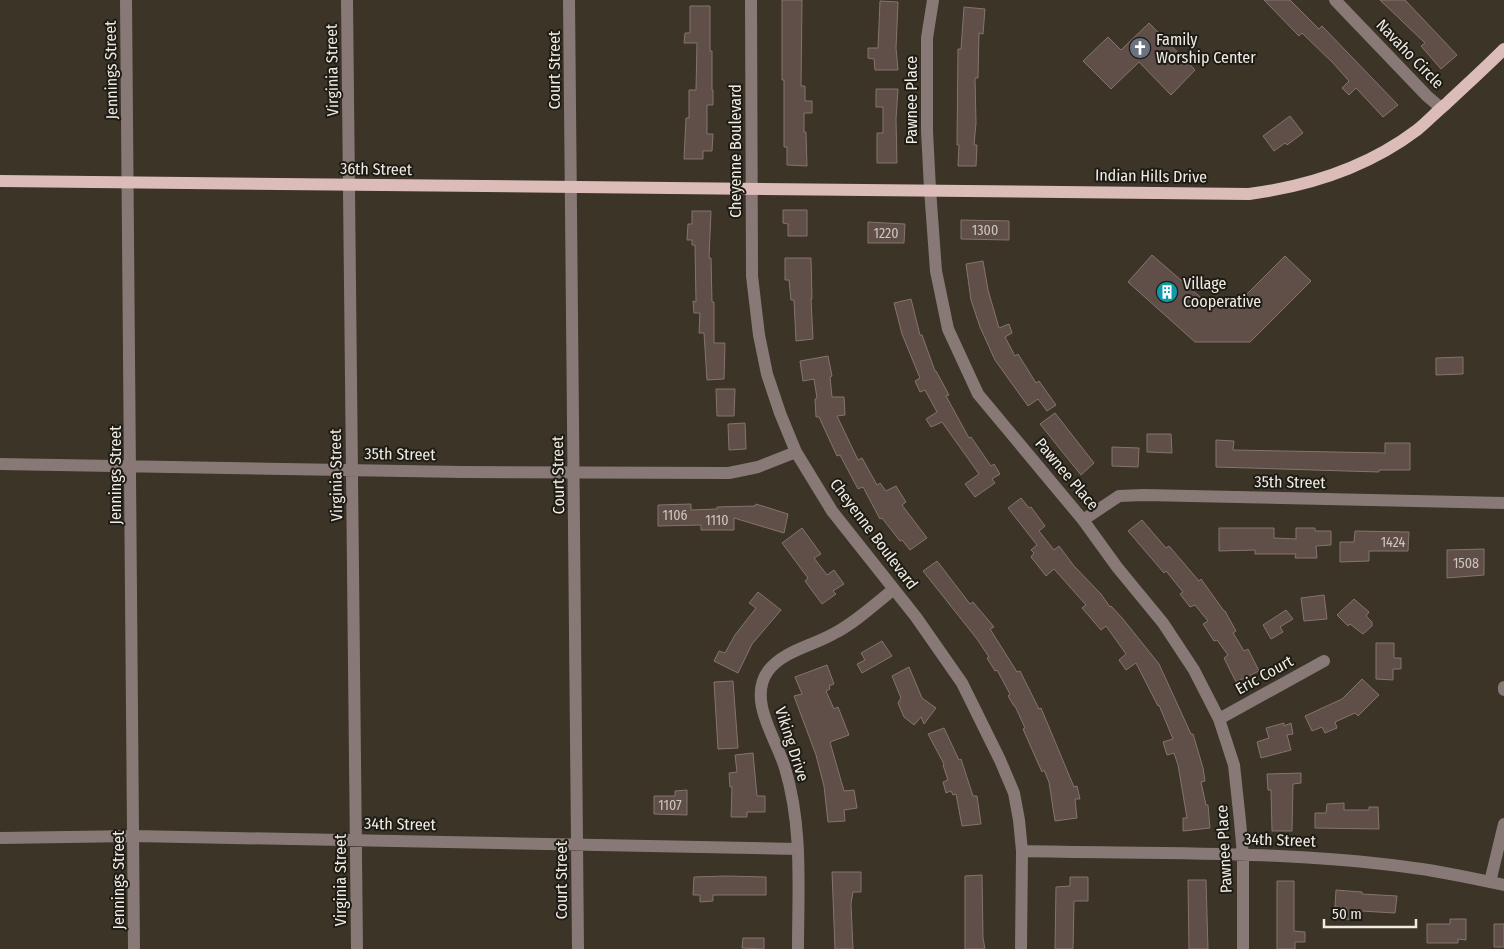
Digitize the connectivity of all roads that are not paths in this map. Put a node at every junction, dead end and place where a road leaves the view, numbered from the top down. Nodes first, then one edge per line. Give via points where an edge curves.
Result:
1 (126, 0) edge
2 (347, 0) edge
3 (569, 0) edge
4 (751, 0) edge
5 (933, 0) edge
6 (1335, 0) edge
7 (1504, 49) edge
8 (1441, 108) junction
9 (0, 181) edge
10 (128, 182) junction
11 (350, 185) junction
12 (571, 188) junction
13 (751, 189) junction
14 (930, 189) junction
15 (796, 452) junction
16 (0, 464) edge
17 (131, 466) junction
18 (352, 470) junction
19 (574, 473) junction
20 (1504, 503) edge
21 (1084, 520) junction
22 (894, 589) junction
23 (1324, 661) dead end
24 (1220, 719) junction
25 (1504, 824) edge
26 (134, 836) junction
27 (0, 838) edge
28 (356, 839) junction
29 (577, 844) junction
30 (798, 849) junction
31 (1022, 851) junction
32 (1243, 855) junction
33 (1490, 882) junction
34 (1504, 885) edge
35 (134, 949) edge
36 (357, 949) edge
37 (578, 949) edge
38 (798, 949) edge
39 (1021, 949) edge
40 (1243, 949) edge

1 - 10 street, Jennings Street
2 - 11 street, Virginia Street
3 - 12 street, Court Street
4 - 13 street, Cheyenne Boulevard
5 - 14 street, Pawnee Place via 927,38
6 - 8 street, Navaho Circle
7 - 8 main road, Indian Hills Drive
8 - 14 main road, Indian Hills Drive via 1418,129 1360,164 1331,176 1275,191 1249,194
9 - 10 main road, 36th Street
10 - 11 main road, 36th Street
10 - 17 street, Jennings Street
11 - 12 main road, 36th Street
11 - 18 street, Virginia Street
12 - 13 main road, 36th Street
12 - 19 street, Court Street
13 - 14 main road, Indian Hills Drive
13 - 15 street, Cheyenne Boulevard via 752,276 759,335 767,374
14 - 21 street, Pawnee Place via 936,271 948,330 978,394
15 - 19 street, 35th Street via 758,467 730,473
15 - 22 street, Cheyenne Boulevard via 832,511
16 - 17 street, 35th Street
17 - 18 street, 35th Street
17 - 26 street, Jennings Street
18 - 19 street, 35th Street
18 - 28 street, Virginia Street
19 - 29 street, Court Street
20 - 21 street, 35th Street via 1119,496
21 - 24 street, Pawnee Place via 1163,623 1194,670
22 - 30 street, Viking Drive via 834,634 782,658 767,672 761,688 762,708 791,792
22 - 31 street, Cheyenne Boulevard via 962,683 1000,760 1014,793
23 - 24 street, Eric Court
24 - 32 street, Pawnee Place via 1234,765
25 - 33 street
26 - 27 street, 34th Street
26 - 28 street, 34th Street
26 - 35 street, Jennings Street
28 - 29 street, 34th Street
28 - 36 street, Virginia Street
29 - 30 street, 34th Street
29 - 37 street, Court Street
30 - 38 street, Viking Drive
31 - 32 street, 34th Street
31 - 39 street, Cheyenne Boulevard
32 - 33 street, 34th Street via 1398,866
32 - 40 street, Pawnee Place
33 - 34 street, 34th Street

